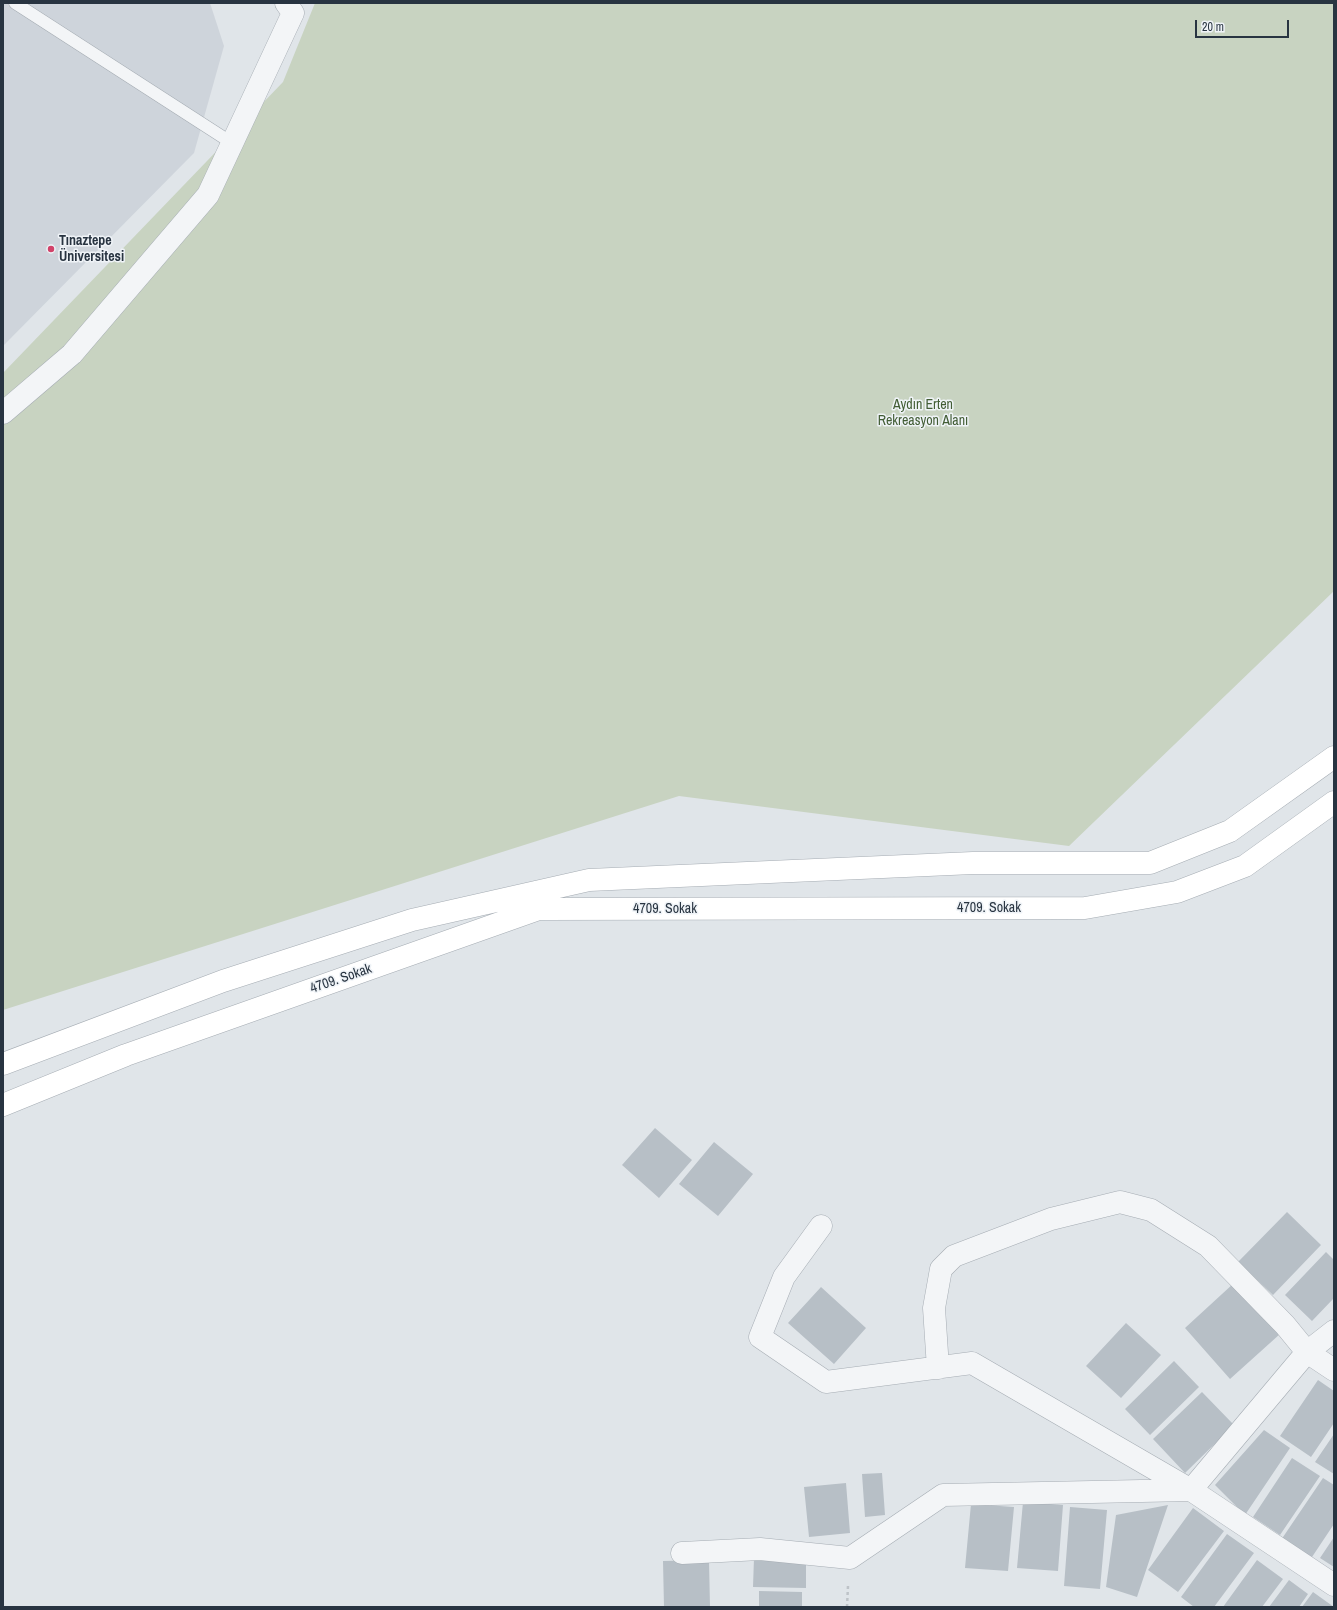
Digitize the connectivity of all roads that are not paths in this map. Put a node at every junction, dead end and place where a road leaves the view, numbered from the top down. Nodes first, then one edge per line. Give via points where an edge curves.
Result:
1 (15, 3) edge
2 (292, 6) edge
3 (232, 143) junction
4 (3, 413) edge
5 (1334, 757) edge
6 (1334, 802) edge
7 (3, 1064) edge
8 (3, 1105) edge
9 (821, 1226) dead end
10 (1334, 1331) edge
11 (1307, 1352) junction
12 (938, 1368) junction
13 (1334, 1370) edge
14 (1191, 1490) junction
15 (682, 1553) dead end
16 (1334, 1585) edge

1 - 3 lane
2 - 3 street
3 - 4 street via 208,195 72,354
5 - 7 street via 1230,831 1150,863 973,863 589,880 412,920 223,981
6 - 8 street, 4709. Sokak via 1245,866 1178,892 1085,908 538,909 126,1055
9 - 12 street via 784,1277 760,1337 826,1382
10 - 11 street
11 - 12 street via 1285,1325 1208,1246 1151,1210 1120,1202 1051,1219 954,1256 941,1269 934,1308
11 - 13 street
11 - 14 street
12 - 14 street via 972,1363
14 - 15 street via 943,1495 850,1558 760,1549
14 - 16 street

